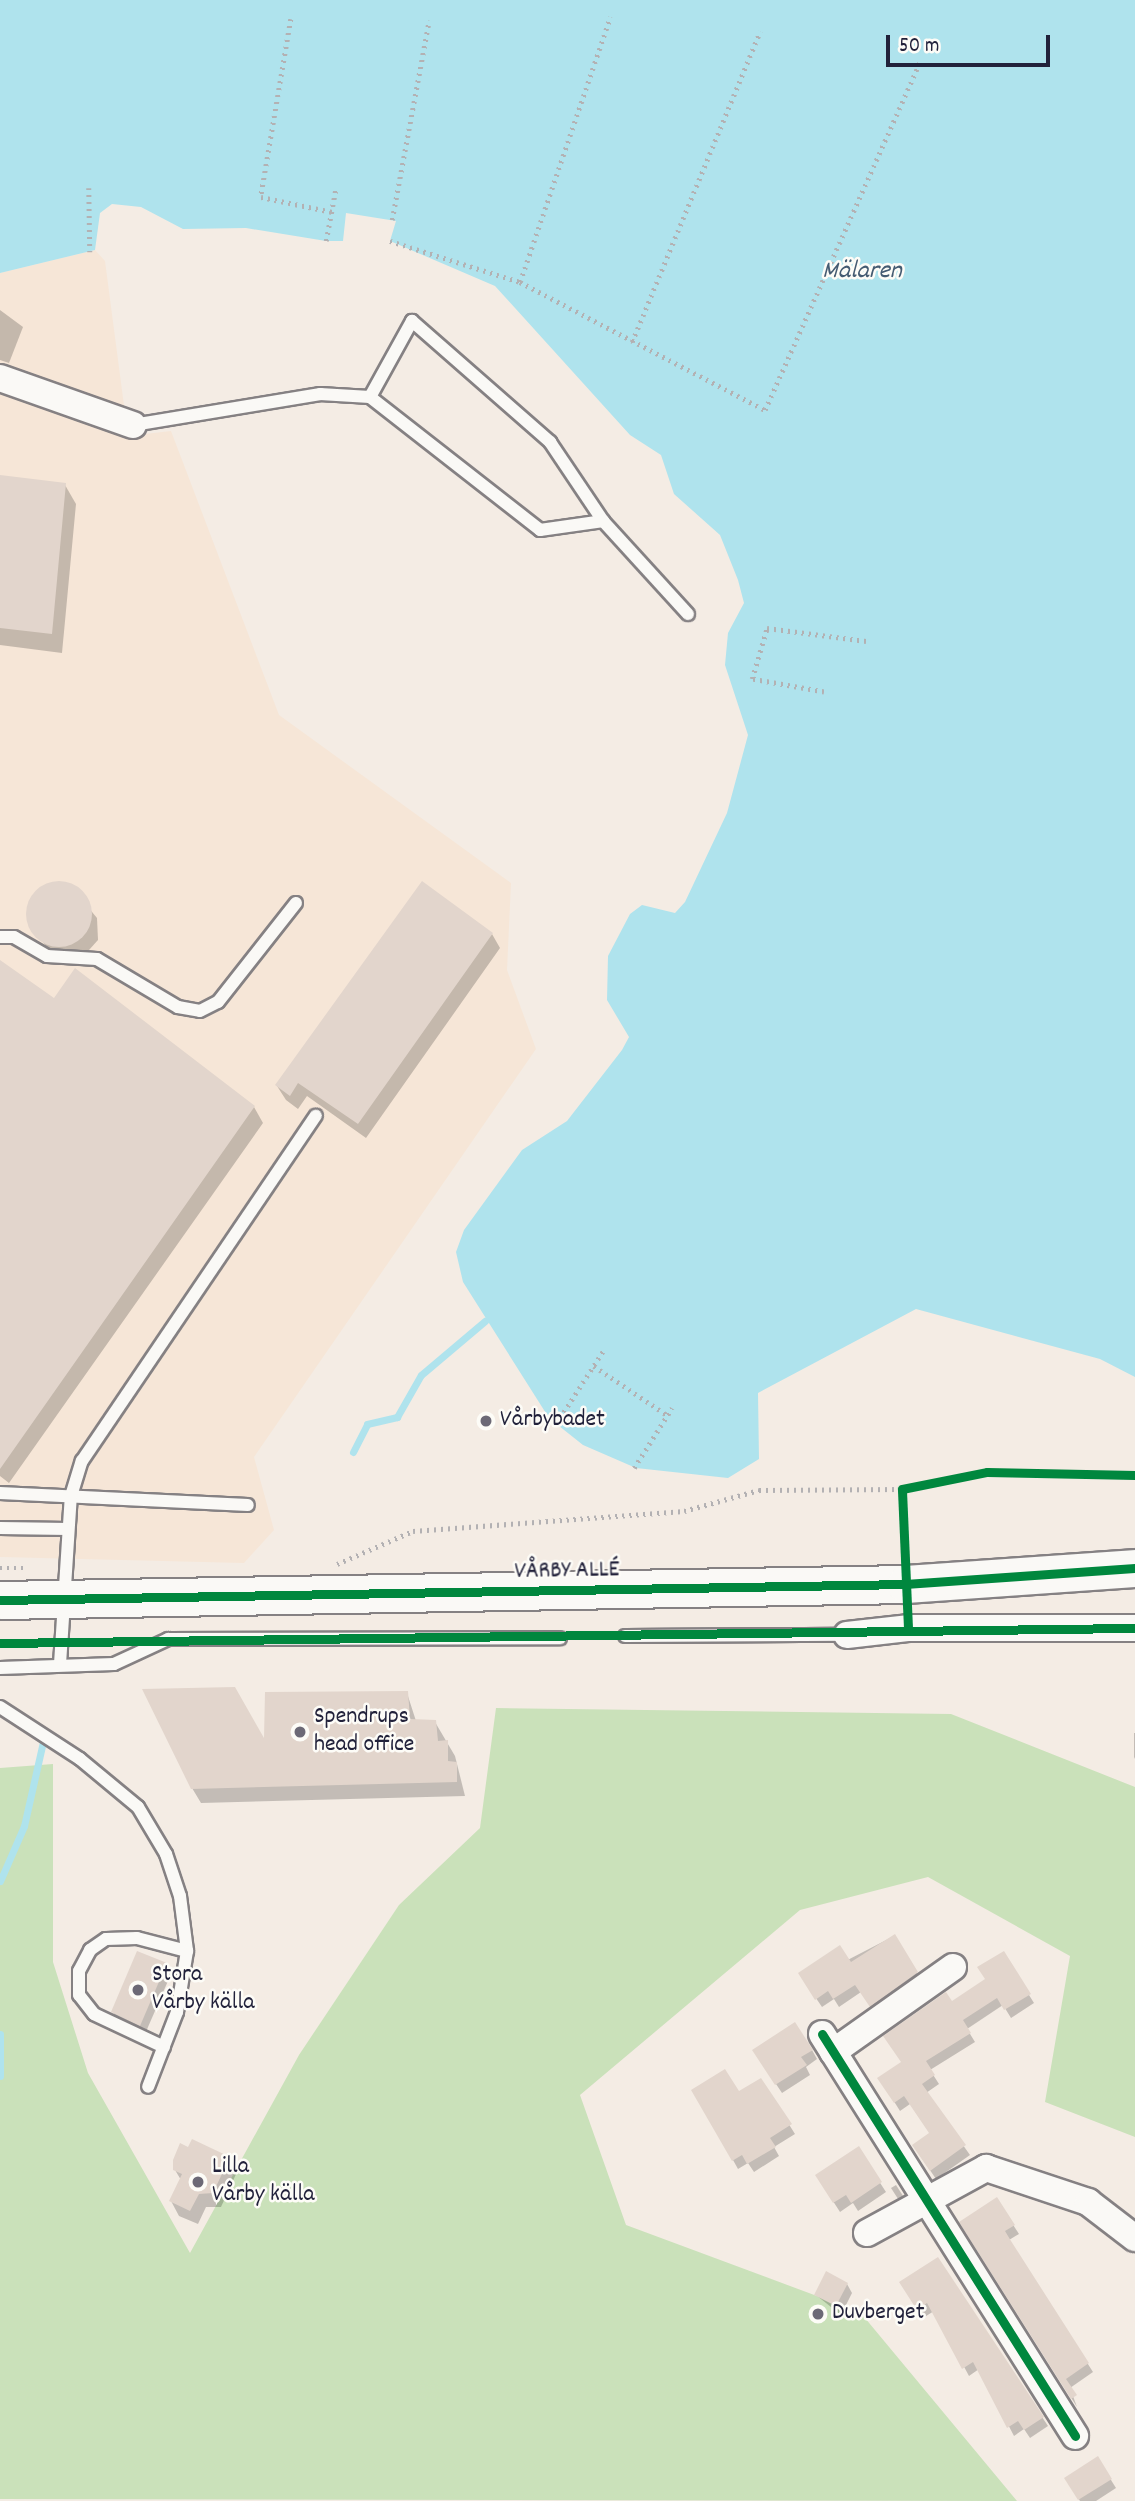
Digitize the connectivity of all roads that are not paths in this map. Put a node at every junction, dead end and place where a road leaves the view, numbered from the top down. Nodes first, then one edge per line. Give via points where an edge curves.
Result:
1 (0, 378) edge
2 (370, 397) junction
3 (133, 425) joint
4 (603, 522) junction
5 (688, 614) dead end
6 (296, 902) dead end
7 (0, 937) edge
8 (316, 1116) dead end
9 (0, 1493) edge
10 (71, 1496) junction
11 (248, 1505) dead end
12 (0, 1528) edge
13 (68, 1529) junction
14 (1135, 1567) edge
15 (64, 1585) junction
16 (0, 1600) edge
17 (1135, 1628) edge
18 (847, 1635) joint
19 (625, 1636) dead end
20 (560, 1638) dead end
21 (60, 1664) junction
22 (0, 1668) edge
23 (0, 1707) edge
24 (187, 1951) junction
25 (953, 1967) dead end
26 (164, 2047) junction
27 (148, 2087) dead end
28 (929, 2197) junction
29 (867, 2233) dead end
30 (1135, 2238) edge
31 (1075, 2436) dead end

1 - 3 street
2 - 3 lane via 320,394
2 - 4 lane via 540,530
2 - 4 lane via 412,321 550,442
4 - 5 lane
6 - 7 lane via 218,1002 200,1011 178,1007 97,959 47,956 14,937
8 - 10 lane via 82,1461
9 - 10 lane
10 - 11 lane
10 - 13 lane
12 - 13 lane
13 - 15 lane
14 - 15 street, VÅRBY ALLÉ via 906,1584
15 - 16 street, VÅRBY ALLÉ
15 - 21 lane
17 - 18 street via 908,1628
18 - 19 lane
20 - 21 lane via 168,1640 114,1664
21 - 22 lane
23 - 24 lane via 80,1759 138,1807 166,1854 180,1896
24 - 26 lane
24 - 26 lane via 137,1938 106,1939 90,1950 79,1971 79,1994 94,2014
25 - 28 street via 827,2043
26 - 27 lane
28 - 29 street
28 - 30 street via 986,2168 1088,2202
28 - 31 street

